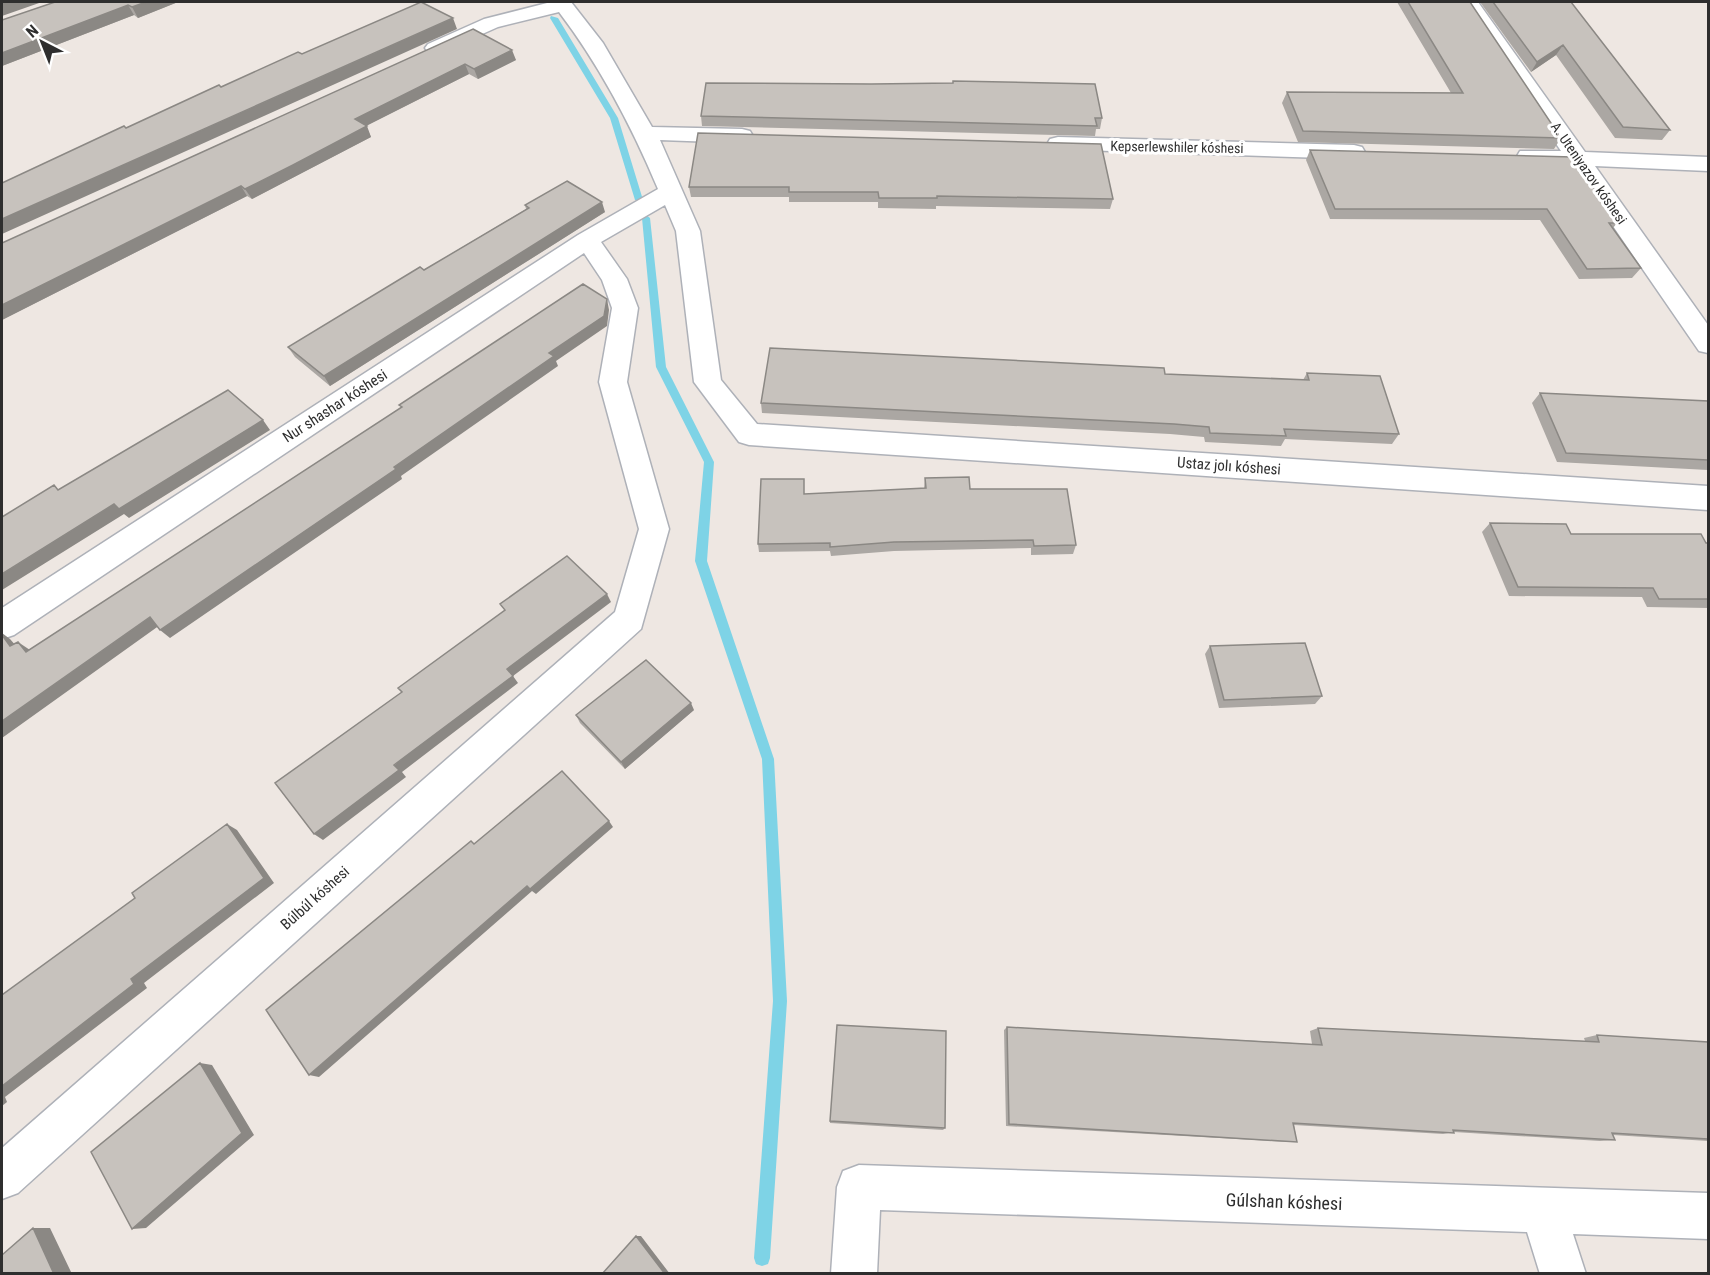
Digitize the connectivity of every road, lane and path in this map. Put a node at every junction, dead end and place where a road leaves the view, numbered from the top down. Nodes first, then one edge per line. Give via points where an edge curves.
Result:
1 (1469, 2) edge
2 (562, 3) edge
3 (416, 57) edge
4 (645, 134) junction
5 (765, 137) edge
6 (1040, 144) edge
7 (1375, 152) edge
8 (1506, 156) edge
9 (1578, 158) junction
10 (1708, 164) edge
11 (671, 192) junction
12 (587, 240) junction
13 (1708, 344) edge
14 (1708, 498) edge
15 (2, 626) edge
16 (2, 1177) edge
17 (1543, 1210) junction
18 (1708, 1216) edge
19 (853, 1272) edge
20 (1563, 1274) edge

1 - 9 street, A. Uteniyazov kóshesi
2 - 3 street via 491,23
2 - 4 street via 593,43
4 - 5 street
4 - 11 street
6 - 7 street, Kepserlewshiler kóshesi
8 - 9 street
9 - 10 street
9 - 13 street, A. Uteniyazov kóshesi
11 - 12 street, Nur shashar kóshesi
11 - 14 street, Ustaz jolı kóshesi via 688,231 708,382 749,434
12 - 15 street, Nur shashar kóshesi
12 - 16 street, Búlbúl kóshesi via 614,279 626,308 613,382 654,529 629,619
17 - 18 street, Gúlshan kóshesi
17 - 19 street, Gúlshan kóshesi via 859,1187
17 - 20 street

